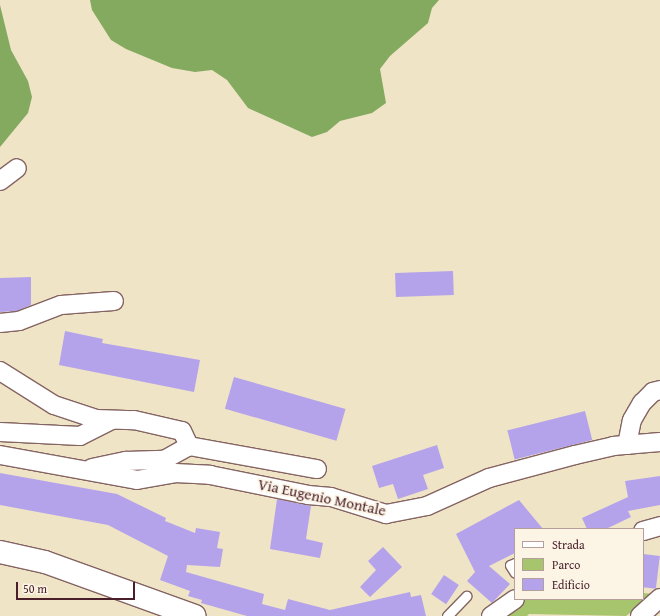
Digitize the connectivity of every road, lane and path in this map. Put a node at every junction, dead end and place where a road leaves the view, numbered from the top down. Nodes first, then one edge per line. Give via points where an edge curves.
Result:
1 (17, 168) dead end
2 (0, 181) edge
3 (114, 301) dead end
4 (0, 323) edge
5 (0, 371) edge
6 (660, 390) edge
7 (111, 420) junction
8 (0, 432) edge
9 (660, 442) edge
10 (627, 445) junction
11 (189, 446) junction
12 (0, 455) edge
13 (317, 469) dead end
14 (80, 470) junction
15 (660, 526) edge
16 (644, 531) edge
17 (0, 552) edge
18 (514, 563) edge
19 (514, 571) edge
20 (466, 596) dead end
21 (660, 598) edge
22 (514, 599) edge
23 (195, 616) edge
24 (447, 616) edge
25 (491, 616) edge
26 (640, 616) edge

1 - 2 street
3 - 4 street via 61,305 18,321
5 - 7 street via 54,405 96,419
6 - 10 street via 653,392 642,403 632,420
7 - 8 street via 80,436
7 - 11 street via 140,421 182,431
9 - 10 street, Via Eugenio Montale
10 - 14 street, Via Eugenio Montale via 613,446 489,478 427,506 386,514 331,497 308,495 210,475 175,473 138,480
11 - 13 street
11 - 14 street via 164,460 126,461
12 - 14 street, Via Eugenio Montale
15 - 16 street
17 - 23 main road via 45,562
18 - 19 lane via 510,565
20 - 24 lane
21 - 26 street
22 - 25 street

